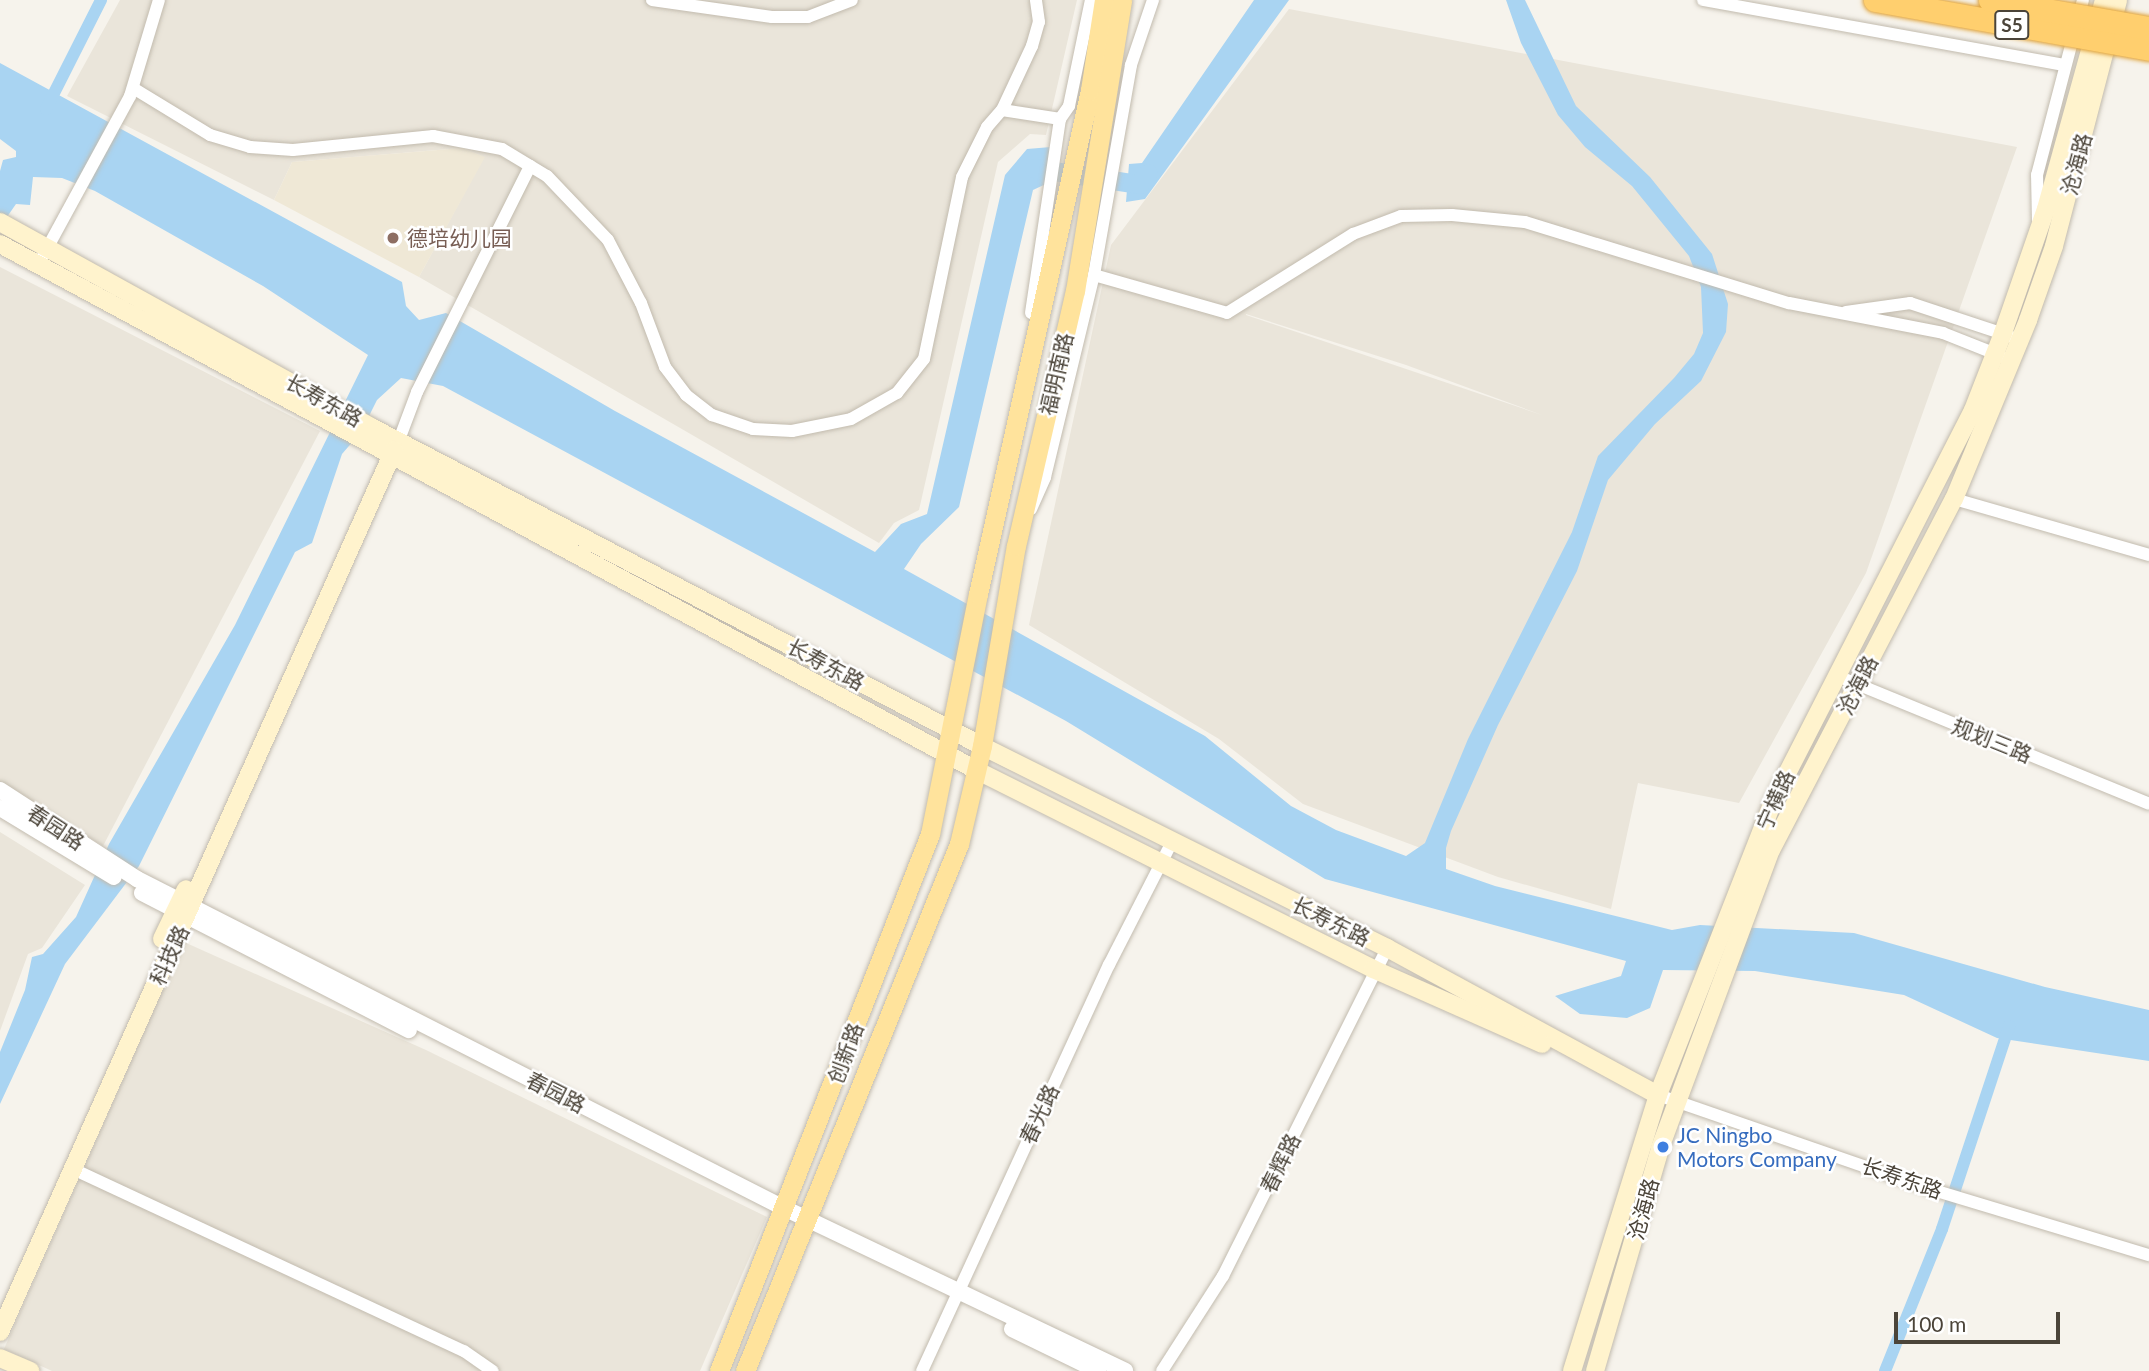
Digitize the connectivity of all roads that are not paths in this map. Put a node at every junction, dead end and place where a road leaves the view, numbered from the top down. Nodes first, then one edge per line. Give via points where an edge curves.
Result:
1 (159, 0) edge
2 (652, 0) edge
3 (852, 0) edge
4 (1036, 0) edge
5 (1091, 0) edge
6 (1104, 0) edge
7 (1122, 0) edge
8 (1153, 0) edge
9 (1703, 0) edge
10 (1875, 0) edge
11 (1990, 0) edge
12 (2083, 0) edge
13 (2104, 0) edge
14 (2118, 0) edge
15 (2149, 28) edge
16 (2149, 49) edge
17 (2065, 65) junction
18 (132, 88) junction
19 (1002, 110) junction
20 (1060, 120) junction
21 (530, 166) junction
22 (1059, 196) junction
23 (1101, 200) junction
24 (0, 222) edge
25 (2039, 232) junction
26 (0, 244) edge
27 (48, 248) junction
28 (38, 265) junction
29 (1094, 275) junction
30 (1830, 314) junction
31 (2003, 333) junction
32 (2020, 340) junction
33 (1995, 353) junction
34 (2012, 360) junction
35 (399, 440) junction
36 (390, 458) junction
37 (1954, 499) junction
38 (1016, 545) junction
39 (2149, 555) edge
40 (1830, 683) junction
41 (1857, 685) junction
42 (954, 730) junction
43 (982, 746) junction
44 (948, 756) junction
45 (976, 770) junction
46 (0, 790) edge
47 (2149, 804) edge
48 (0, 808) edge
49 (1172, 842) junction
50 (94, 859) junction
51 (1162, 860) junction
52 (183, 910) junction
53 (1736, 915) junction
54 (1387, 948) junction
55 (1373, 969) junction
56 (1713, 979) junction
57 (1658, 1095) junction
58 (1676, 1101) junction
59 (73, 1169) junction
60 (783, 1212) junction
61 (802, 1221) junction
62 (2149, 1255) edge
63 (956, 1296) junction
64 (0, 1307) edge
65 (0, 1332) edge
66 (0, 1358) edge
67 (30, 1371) edge
68 (493, 1371) edge
69 (719, 1371) edge
70 (745, 1371) edge
71 (922, 1371) edge
72 (1098, 1371) edge
73 (1125, 1371) edge
74 (1161, 1371) edge
75 (1572, 1371) edge
76 (1595, 1371) edge

1 - 18 street
2 - 3 street via 772,17 808,17
4 - 19 street via 1039,22 1032,46
5 - 20 street via 1069,106
6 - 22 main road, 福明南路
7 - 23 main road, 福明南路
8 - 23 street via 1131,65 1118,146
9 - 17 street
10 - 16 highway, S5, bridge
11 - 15 highway, S5, bridge
12 - 17 street
13 - 25 main road, 沧海路
14 - 32 main road, 沧海路 via 2054,246
17 - 25 street via 2036,175
18 - 21 street via 210,135 250,147 293,150 433,136 502,149
18 - 27 street
19 - 20 street
19 - 21 street via 987,127 962,177 924,359 897,393 851,419 792,431 753,429 722,419 686,395 665,367 641,303 608,240 547,176
20 - 22 street
21 - 35 street via 417,392
22 - 42 main road, 福明南路
23 - 29 street
23 - 38 main road, 福明南路
24 - 27 main road, 长寿东路
25 - 31 main road, 沧海路
26 - 28 main road, 长寿东路
27 - 28 street
27 - 35 main road, 长寿东路
28 - 36 main road, 长寿东路
29 - 30 street via 1227,313 1353,234 1401,216 1439,215 1525,222
29 - 38 street via 1045,477
30 - 31 street via 1910,303
30 - 33 street via 1906,324
31 - 32 street
31 - 33 main road, 沧海路
32 - 34 main road, 沧海路
33 - 34 street
33 - 40 main road, 沧海路 via 1973,410 1915,527
34 - 37 main road, 沧海路
35 - 36 main road, 科技路
35 - 42 main road, 长寿东路
36 - 44 main road, 长寿东路
36 - 52 main road, 科技路 via 336,578 326,585
37 - 39 street
37 - 41 main road, 沧海路
38 - 43 main road, 福明南路
40 - 41 street, 规划三路
40 - 53 main road, 宁横路 via 1773,801
41 - 47 street, 规划三路
41 - 53 main road, 沧海路
42 - 43 main road, 长寿东路
42 - 44 main road, 创新路
43 - 45 main road, 创新路
43 - 49 main road, 长寿东路
44 - 45 main road, 长寿东路
44 - 60 main road, 创新路 via 930,834
45 - 51 main road, 长寿东路
45 - 61 main road, 创新路 via 958,844
46 - 50 street, 春园路
48 - 50 street, 春园路
49 - 51 street, 春光路
49 - 54 main road, 长寿东路
50 - 52 street, 春园路
51 - 55 main road, 长寿东路
51 - 63 street, 春光路 via 1108,965
52 - 59 main road, 科技路
52 - 60 street, 春园路
52 - 64 main road, 科技路
53 - 56 main road, 沧海路
54 - 55 street, 春辉路
54 - 57 main road, 长寿东路
55 - 57 main road, 长寿东路
55 - 74 street, 春辉路 via 1223,1276
56 - 57 main road, 沧海路
56 - 58 main road, 沧海路
57 - 58 street, 长寿东路
57 - 75 main road, 沧海路
58 - 62 street, 长寿东路 via 1930,1189
58 - 76 main road, 沧海路
59 - 65 main road, 科技路
59 - 68 street via 464,1351
60 - 61 street, 春园路
60 - 69 main road, 创新路
61 - 63 street, 春园路
61 - 70 main road, 创新路
63 - 71 street, 春光路
63 - 72 street, 春园路
63 - 73 street, 春园路
66 - 67 main road

